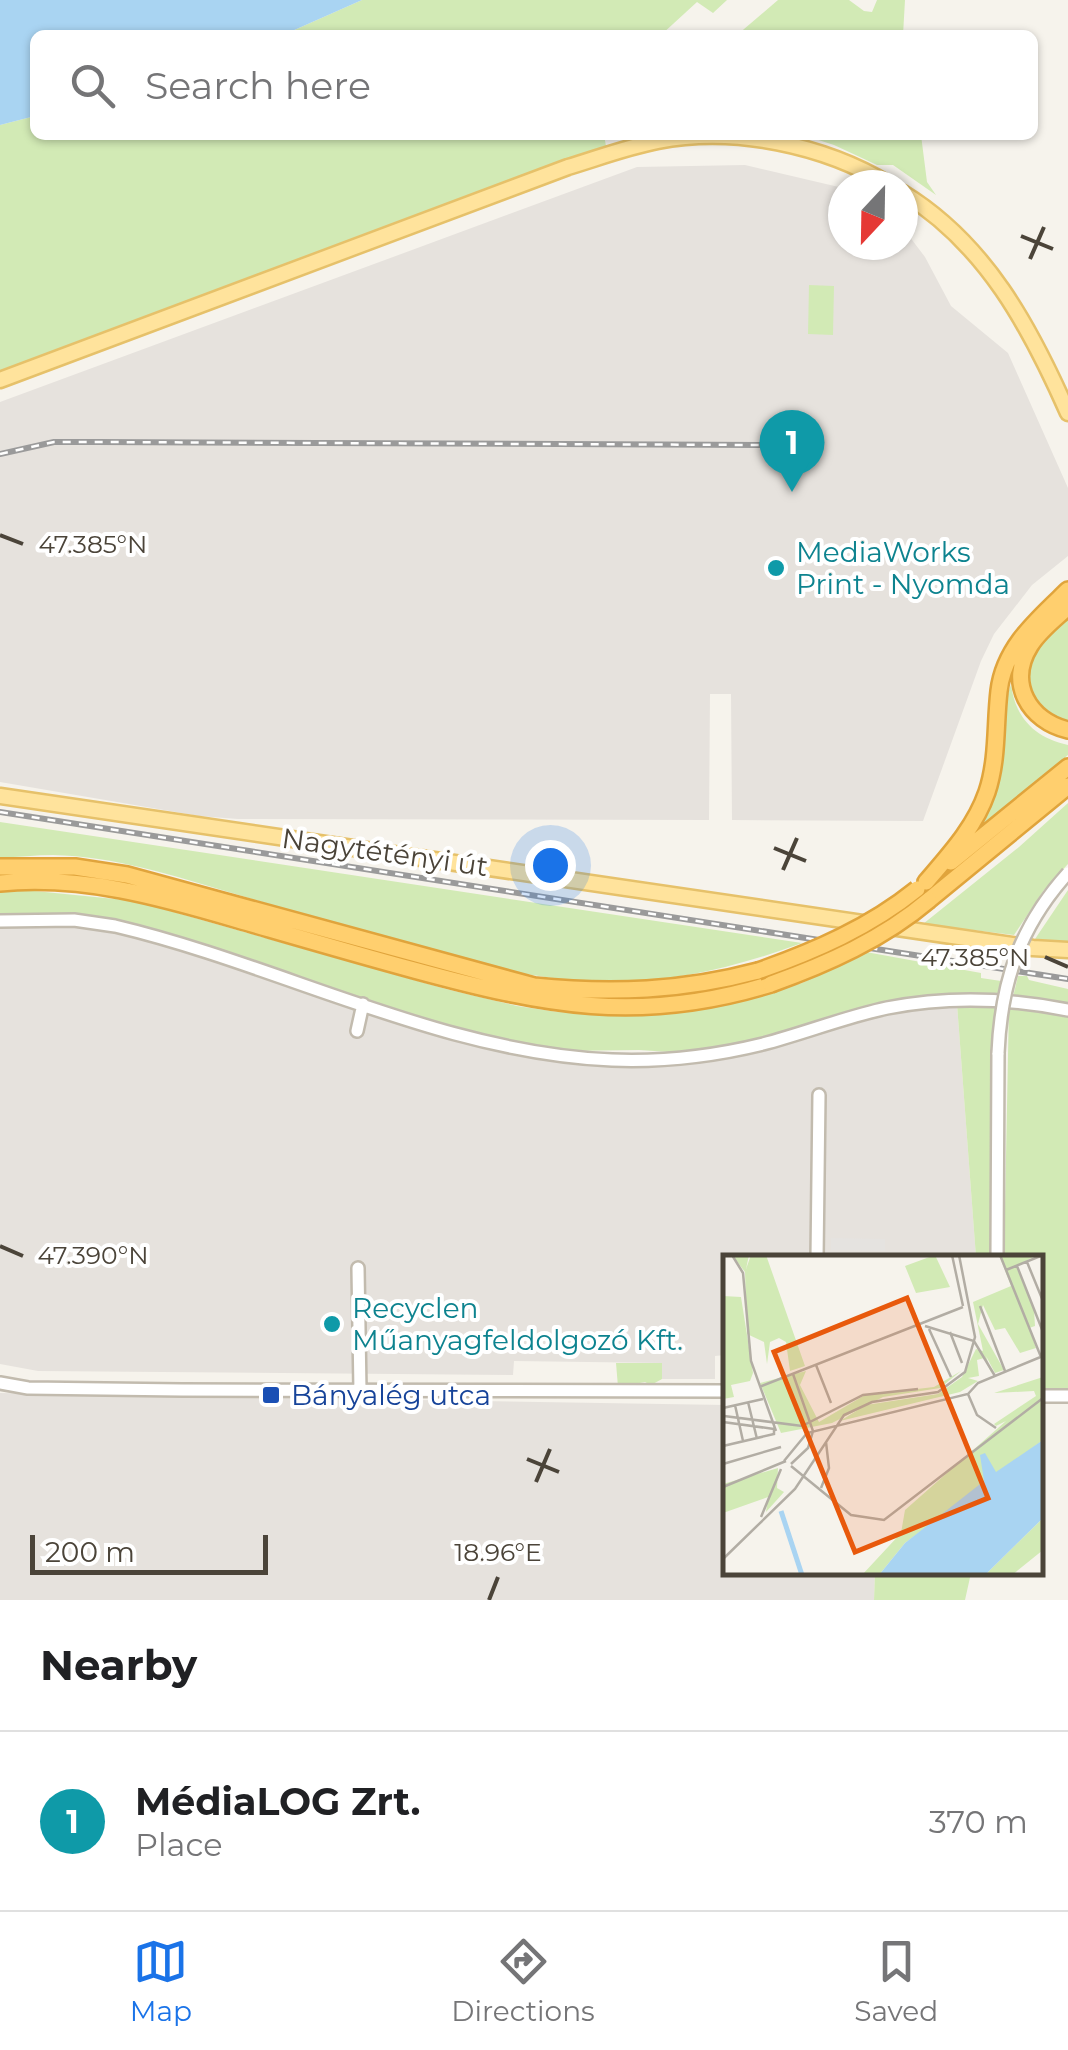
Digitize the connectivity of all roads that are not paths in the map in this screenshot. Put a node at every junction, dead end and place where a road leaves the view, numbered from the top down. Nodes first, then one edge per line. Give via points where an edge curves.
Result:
1 (661, 140) edge
2 (754, 140) edge
3 (858, 170) edge
4 (918, 205) edge
5 (0, 380) edge
6 (1068, 413) edge
7 (1068, 590) edge
8 (1068, 607) edge
9 (1068, 730) edge
10 (1068, 767) edge
11 (1068, 786) edge
12 (0, 796) edge
13 (0, 867) edge
14 (1068, 873) edge
15 (0, 883) edge
16 (924, 890) junction
17 (0, 921) edge
18 (1068, 950) edge
19 (364, 1004) junction
20 (1068, 1010) edge
21 (357, 1032) dead end
22 (820, 1094) dead end
23 (817, 1255) edge
24 (997, 1255) edge
25 (358, 1268) dead end
26 (0, 1384) edge
27 (360, 1391) junction
28 (723, 1392) edge

1 - 5 main road via 568,168
2 - 3 main road via 829,156
4 - 6 main road via 988,268 1031,334
7 - 16 highway via 1011,652 1000,683 987,792 970,828
8 - 9 highway via 1028,648 1020,683 1036,715
10 - 16 highway
11 - 16 highway
12 - 18 main road, Nagytétényi út
13 - 16 highway, bridge via 128,875 534,986 603,992 703,984 758,970 829,943
14 - 24 street, bridge via 1016,948 1002,1003
15 - 16 highway, bridge via 50,881 137,892 479,988 615,1008 709,1000 771,984 882,934
17 - 19 street via 115,926
19 - 20 street via 531,1051 614,1060 730,1051 921,1003 992,1000
19 - 21 street
22 - 23 street
25 - 27 street
26 - 27 street
27 - 28 street

